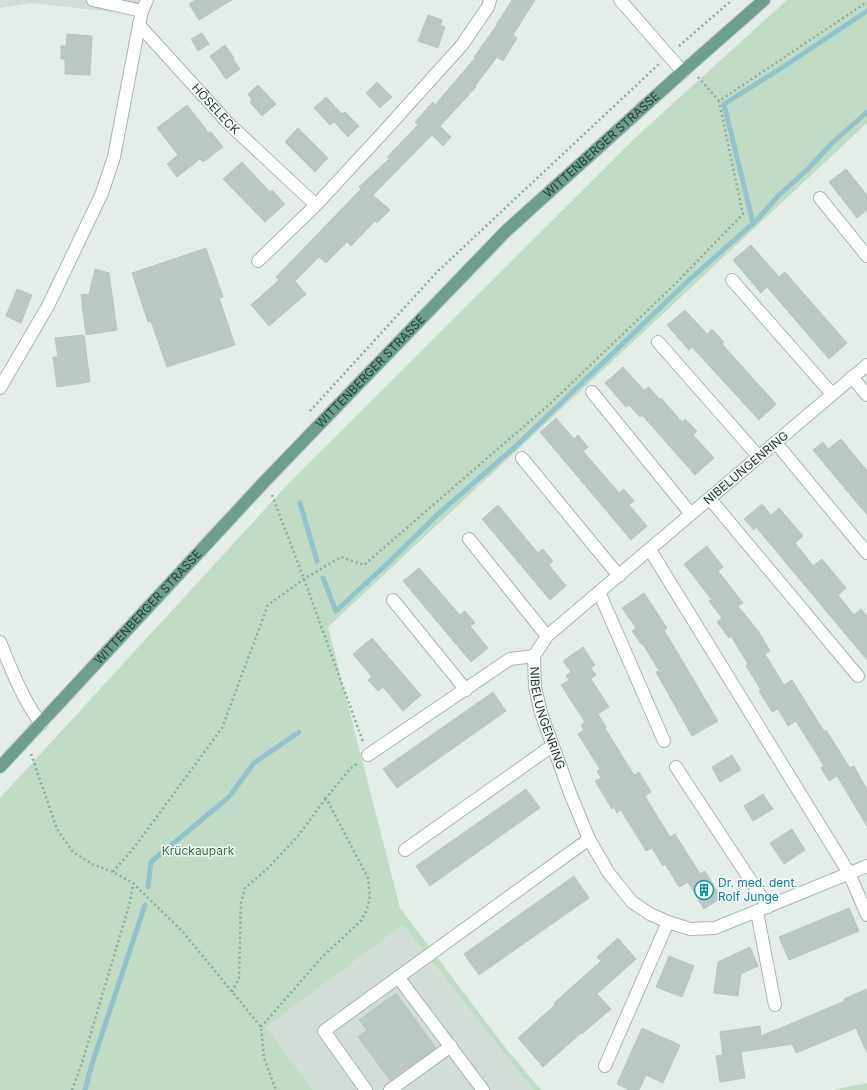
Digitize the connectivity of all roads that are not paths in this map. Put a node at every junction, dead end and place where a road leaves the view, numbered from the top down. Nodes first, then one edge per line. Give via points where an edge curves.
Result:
1 (93, 0) edge
2 (490, 0) edge
3 (620, 0) edge
4 (764, 0) edge
5 (144, 6) edge
6 (139, 25) junction
7 (686, 69) junction
8 (820, 198) dead end
9 (316, 205) junction
10 (867, 256) edge
11 (258, 261) dead end
12 (732, 280) dead end
13 (658, 342) dead end
14 (867, 365) edge
15 (852, 377) junction
16 (0, 388) edge
17 (592, 392) dead end
18 (832, 394) junction
19 (867, 395) edge
20 (776, 443) junction
21 (759, 457) junction
22 (522, 458) dead end
23 (710, 499) junction
24 (691, 514) junction
25 (469, 539) dead end
26 (650, 550) junction
27 (867, 554) edge
28 (619, 576) junction
29 (599, 592) junction
30 (393, 600) dead end
31 (547, 636) junction
32 (0, 642) edge
33 (534, 656) junction
34 (858, 676) dead end
35 (466, 690) junction
36 (41, 724) junction
37 (664, 741) dead end
38 (552, 746) junction
39 (368, 756) road end
40 (676, 767) dead end
41 (0, 768) edge
42 (589, 839) junction
43 (405, 850) dead end
44 (867, 866) edge
45 (849, 873) junction
46 (762, 909) junction
47 (867, 915) edge
48 (668, 922) junction
49 (398, 976) junction
50 (775, 1005) dead end
51 (451, 1046) junction
52 (605, 1066) dead end
53 (366, 1090) edge
54 (390, 1090) edge
55 (483, 1090) edge

1 - 5 street
2 - 9 street via 462,45
3 - 7 street
4 - 7 main road, WITTENBERGER STRASSE
5 - 6 street
6 - 9 street, HÖSELECK via 228,123
6 - 16 street via 114,157 102,193 48,306
7 - 36 main road, WITTENBERGER STRASSE via 506,231 266,480
8 - 10 street
9 - 11 street
12 - 18 street
13 - 21 street
14 - 15 street, NIBELUNGENRING
15 - 18 street, NIBELUNGENRING
15 - 19 street
17 - 24 street
18 - 20 street, NIBELUNGENRING
20 - 21 street, NIBELUNGENRING
20 - 27 street
21 - 23 street, NIBELUNGENRING
22 - 28 street
23 - 24 street, NIBELUNGENRING
23 - 34 street
24 - 26 street, NIBELUNGENRING
25 - 31 street
26 - 28 street, NIBELUNGENRING
26 - 45 street
28 - 29 street, NIBELUNGENRING
29 - 31 street, NIBELUNGENRING
29 - 37 street
30 - 35 street
31 - 33 street, NIBELUNGENRING
32 - 36 street via 14,678 29,708
33 - 35 street via 510,659
33 - 38 street, NIBELUNGENRING via 535,687
35 - 39 street
36 - 41 main road, WITTENBERGER STRASSE
38 - 42 street, NIBELUNGENRING
38 - 43 street
40 - 46 street
42 - 48 street, NIBELUNGENRING via 608,872 632,902
42 - 49 street
44 - 45 street, NIBELUNGENRING
45 - 46 street, NIBELUNGENRING
45 - 47 street
46 - 48 street, NIBELUNGENRING via 715,928 690,929
46 - 50 street
48 - 52 street
49 - 51 street
49 - 53 street via 324,1031
51 - 54 street
51 - 55 street

